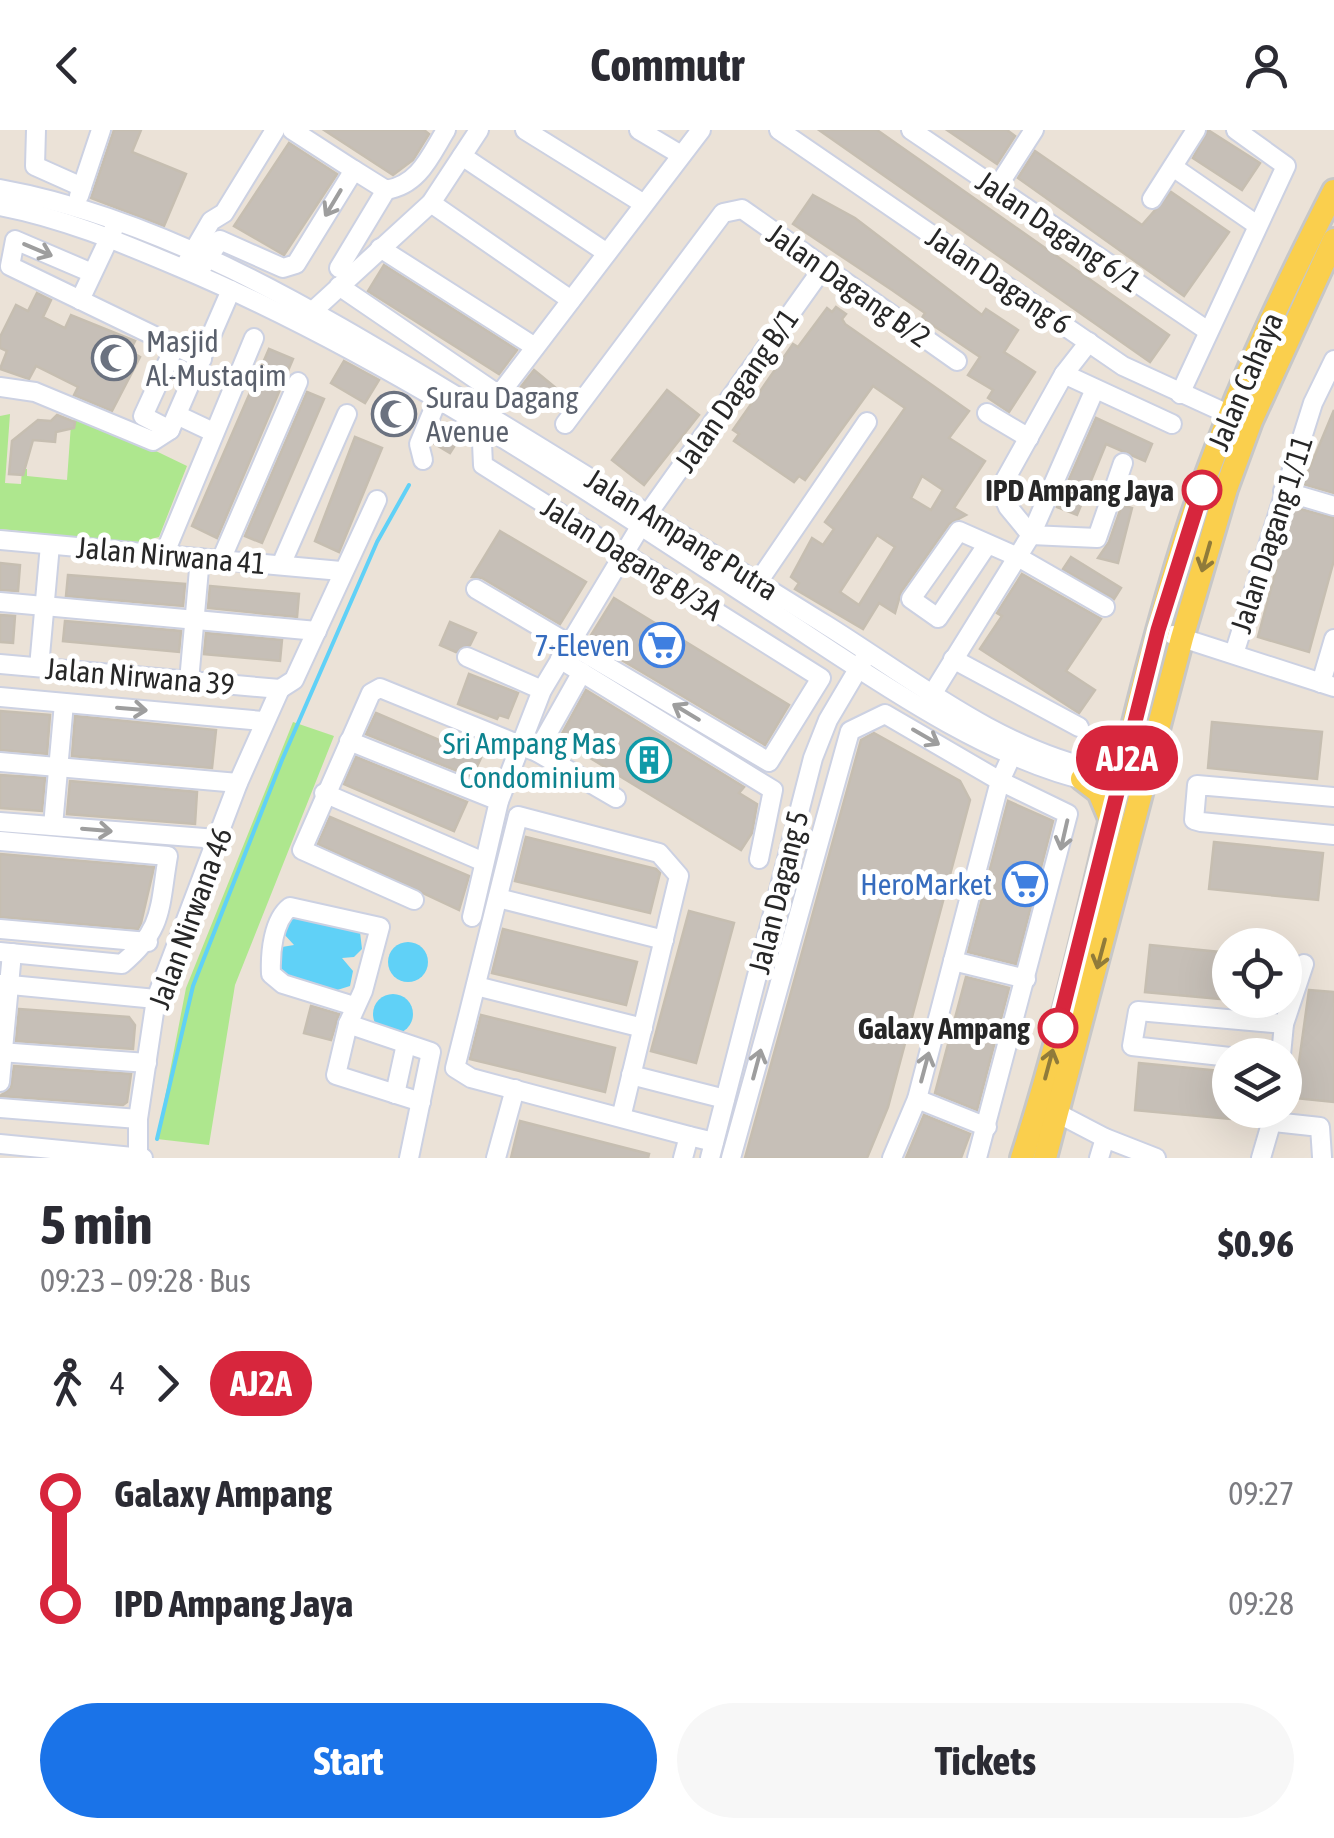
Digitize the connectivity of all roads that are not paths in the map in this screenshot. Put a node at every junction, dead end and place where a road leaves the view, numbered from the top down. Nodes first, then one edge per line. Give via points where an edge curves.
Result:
1 (36, 130) edge
2 (101, 130) edge
3 (274, 130) edge
4 (292, 130) edge
5 (446, 130) edge
6 (479, 130) edge
7 (524, 130) edge
8 (640, 130) edge
9 (701, 130) edge
10 (779, 130) edge
11 (911, 130) edge
12 (1196, 130) edge
13 (1236, 130) edge
14 (1026, 133) edge
15 (681, 155) junction
16 (462, 156) junction
17 (1173, 167) junction
18 (354, 170) junction
19 (82, 187) junction
20 (0, 189) edge
21 (996, 189) junction
22 (386, 190) junction
23 (1334, 191) edge
24 (1152, 199) dead end
25 (432, 204) junction
26 (644, 204) junction
27 (0, 206) edge
28 (74, 208) junction
29 (1256, 224) junction
30 (112, 230) junction
31 (1334, 240) edge
32 (380, 248) junction
33 (607, 253) junction
34 (194, 264) junction
35 (823, 268) junction
36 (92, 273) junction
37 (339, 277) junction
38 (230, 290) junction
39 (80, 300) junction
40 (571, 300) junction
41 (311, 318) junction
42 (1208, 331) junction
43 (254, 338) dead end
44 (1089, 342) junction
45 (175, 346) junction
46 (535, 347) junction
47 (202, 359) junction
48 (1334, 360) edge
49 (957, 361) dead end
50 (1064, 374) junction
51 (298, 382) dead end
52 (0, 388) edge
53 (1095, 388) junction
54 (1180, 394) junction
55 (437, 401) junction
56 (987, 413) dead end
57 (347, 414) dead end
58 (1228, 414) junction
59 (173, 422) junction
60 (867, 422) dead end
61 (564, 424) dead end
62 (1172, 424) dead end
63 (492, 426) junction
64 (213, 432) junction
65 (1029, 438) junction
66 (423, 460) dead end
67 (1122, 463) dead end
68 (1283, 491) junction
69 (377, 500) dead end
70 (1334, 506) edge
71 (645, 519) junction
72 (1030, 535) junction
73 (0, 540) edge
74 (50, 544) junction
75 (988, 545) junction
76 (624, 552) junction
77 (164, 555) junction
78 (1018, 556) junction
79 (200, 558) junction
80 (221, 560) junction
81 (281, 566) junction
82 (341, 571) junction
83 (476, 589) dead end
84 (753, 589) junction
85 (0, 602) edge
86 (45, 606) junction
87 (1105, 607) dead end
88 (194, 619) junction
89 (1158, 630) junction
90 (317, 631) junction
91 (1182, 638) junction
92 (1334, 638) edge
93 (565, 650) junction
94 (1234, 654) junction
95 (467, 656) dead end
96 (954, 659) junction
97 (864, 660) junction
98 (1331, 661) edge
99 (0, 664) edge
100 (39, 667) junction
101 (582, 672) junction
102 (189, 681) junction
103 (1328, 685) edge
104 (280, 689) junction
105 (542, 690) junction
106 (0, 697) edge
107 (929, 699) junction
108 (64, 703) junction
109 (828, 720) junction
110 (263, 722) junction
111 (1079, 727) dead end
112 (850, 731) junction
113 (1132, 735) junction
114 (349, 740) junction
115 (519, 744) junction
116 (538, 752) junction
117 (1012, 756) junction
118 (0, 762) edge
119 (58, 766) junction
120 (1084, 773) junction
121 (1000, 781) junction
122 (238, 784) junction
123 (1132, 784) junction
124 (324, 794) junction
125 (1334, 797) edge
126 (616, 798) dead end
127 (500, 801) junction
128 (1111, 821) junction
129 (0, 822) edge
130 (40, 831) junction
131 (1334, 836) edge
132 (0, 840) edge
133 (217, 840) junction
134 (759, 859) dead end
135 (484, 862) junction
136 (498, 898) junction
137 (414, 900) dead end
138 (472, 916) dead end
139 (0, 929) edge
140 (664, 940) junction
141 (148, 942) junction
142 (6, 952) edge
143 (953, 961) junction
144 (1304, 964) dead end
145 (1026, 980) junction
146 (4, 985) edge
147 (476, 986) junction
148 (156, 999) junction
149 (351, 1015) junction
150 (1284, 1024) junction
151 (642, 1028) junction
152 (1283, 1038) edge
153 (406, 1044) junction
154 (1, 1052) edge
155 (1212, 1055) edge
156 (146, 1064) junction
157 (631, 1075) junction
158 (0, 1082) edge
159 (515, 1090) junction
160 (395, 1094) junction
161 (917, 1099) junction
162 (725, 1100) junction
163 (421, 1102) junction
164 (0, 1108) edge
165 (1059, 1114) junction
166 (621, 1118) junction
167 (138, 1119) junction
168 (1302, 1123) edge
169 (986, 1128) junction
170 (1271, 1128) edge
171 (689, 1136) junction
172 (1105, 1138) junction
173 (0, 1144) edge
174 (712, 1150) edge
175 (141, 1158) edge
176 (409, 1158) edge
177 (496, 1158) edge
178 (683, 1158) edge
179 (732, 1158) edge
180 (892, 1158) edge
181 (977, 1158) edge
182 (1022, 1158) edge
183 (1046, 1158) edge
184 (1098, 1158) edge
185 (1156, 1158) edge
186 (1262, 1158) edge
187 (1322, 1158) edge

1 - 19 street via 35,166
2 - 19 street
3 - 34 street via 224,213 211,220
4 - 18 street
5 - 22 street via 418,176
6 - 16 street
7 - 26 street
8 - 15 street
9 - 15 street
10 - 44 street, Jalan Dagang 6
11 - 21 street, Jalan Dagang 6/1
12 - 17 street
13 - 29 street via 1286,166
14 - 21 street
15 - 26 street
16 - 25 street
16 - 33 street
17 - 24 street
17 - 29 street
18 - 22 street
18 -> 34 street via 296,264 283,268 220,240
19 - 28 street
20 - 28 street, Jalan Ampang Putra
21 - 42 street, Jalan Dagang 6/1
22 - 37 street
23 - 58 main road, Jalan Cahaya
25 - 32 street
25 - 40 street
26 - 33 street
27 - 30 street, Jalan Ampang Putra
28 - 30 street, Jalan Ampang Putra
29 - 42 street
30 - 34 street, Jalan Ampang Putra
30 - 36 street
31 -> 91 main road, Jalan Cahaya via 1250,420
32 - 37 street
32 - 46 street
33 - 40 street
34 - 38 street, Jalan Ampang Putra
34 - 41 street, Jalan Ampang Putra
35 - 49 street, Jalan Dagang B/2
35 - 61 street, Jalan Dagang B/2 via 742,209 724,213
35 - 71 street, Jalan Dagang B/1
36 - 39 street
39 -> 36 street via 10,266 15,240
37 - 41 street
37 - 46 street via 499,394
38 - 41 street, Jalan Ampang Putra
38 - 47 street
39 - 45 street
40 - 46 street
41 - 55 street, Jalan Ampang Putra
41 - 63 street, Jalan Ampang Putra
42 - 54 street
43 - 64 street
44 - 50 street
44 - 54 street, Jalan Dagang 6
45 - 47 street
45 - 59 street via 143,416
47 - 59 street
48 - 68 street, Jalan Dagang 1/11
50 - 53 street
50 - 65 street
51 - 80 street
52 - 59 street via 35,392 152,441
53 - 62 street
53 - 72 street
54 - 58 street, Jalan Dagang 6
55 - 63 street, Jalan Ampang Putra
55 - 66 street via 419,444
56 - 65 street
57 - 81 street
58 - 89 main road, Jalan Cahaya
59 - 64 street
60 - 84 street
63 - 71 street, Jalan Ampang Putra
63 - 76 street, Jalan Dagang B/3A via 482,443 483,465
64 - 77 street
65 - 72 street via 1000,489
67 - 72 street via 1097,538
68 - 70 street
68 - 94 street, Jalan Dagang 1/11
69 - 82 street, Jalan Nirwana 46
71 - 76 street, Jalan Dagang B/1
71 - 84 street, Jalan Ampang Putra
72 - 78 street
73 - 74 street, Jalan Nirwana 41
74 - 77 street, Jalan Nirwana 41
74 - 86 street
75 - 75 street via 938,618 911,599 958,531
75 - 78 street
76 - 93 street, Jalan Dagang B/1
76 -> 93 street, Jalan Dagang B/3A via 822,678 769,762
77 - 79 street, Jalan Nirwana 41
78 - 87 street
78 - 96 street
79 - 80 street, Jalan Nirwana 41
79 - 88 street
80 - 81 street, Jalan Nirwana 41
81 - 82 street, Jalan Nirwana 41
82 - 90 street, Jalan Nirwana 46
83 - 93 street
84 - 97 street, Jalan Ampang Putra
85 - 86 street
86 - 88 street
86 - 100 street
88 - 90 street
88 - 102 street
89 - 91 street
89 - 113 main road, Jalan Cahaya
90 - 104 street, Jalan Nirwana 46 via 294,680
91 - 94 street
91 - 123 main road, Jalan Cahaya
92 - 98 street
93 - 101 street
93 - 105 street, Jalan Dagang B/1
94 - 103 street
95 - 105 street
96 - 107 street
96 - 111 street
97 - 107 street, Jalan Ampang Putra
97 - 109 street, Jalan Dagang 5
98 - 103 street
99 - 100 street, Jalan Nirwana 39
100 - 102 street, Jalan Nirwana 39
101 - 116 street
101 - 134 street via 773,790
102 - 104 street, Jalan Nirwana 39
104 - 110 street, Jalan Nirwana 46
105 - 115 street, Jalan Dagang B/1
106 - 108 street
107 - 117 street, Jalan Ampang Putra
107 - 120 street, Jalan Ampang Putra
108 -> 110 street
108 - 119 street
109 - 112 street
109 - 162 street, Jalan Dagang 5
110 - 122 street, Jalan Nirwana 46
112 -> 121 street via 885,714
179 -> 112 street
113 - 120 main road via 1119,754
113 - 123 main road, Jalan Cahaya
114 - 115 street via 365,700 380,688
114 - 124 street
114 - 127 street
115 - 116 street
115 - 127 street, Jalan Dagang B/1
116 - 126 street
117 - 120 street, Jalan Ampang Putra
117 - 121 street
118 - 119 street
119 - 122 street
119 - 130 street
120 - 123 street, Jalan Ampang Putra
120 - 128 main road
121 - 143 street
121 -> 145 street via 1068,814
122 - 133 street, Jalan Nirwana 46
123 - 128 main road, Jalan Cahaya
123 -> 165 main road, Jalan Cahaya
124 - 135 street
124 - 137 street via 302,850
125 - 131 street via 1197,785 1193,813 1201,822
127 - 135 street, Jalan Dagang B/1
182 -> 128 main road, Jalan Cahaya
129 - 130 street
130 - 132 street
130 -> 133 street
130 - 141 street via 168,856
133 - 148 street, Jalan Nirwana 46
135 - 138 street, Jalan Dagang B/1
136 - 140 street
136 - 140 street via 518,816 659,853 679,876
136 - 147 street
139 - 141 street
140 - 151 street
141 - 142 street via 122,964
142 - 146 street
143 - 145 street
161 -> 143 street
144 - 150 street
145 - 169 street
146 - 148 street
146 - 154 street
147 - 151 street
147 - 159 street, Jalan Dagang 5 via 455,1068
148 - 156 street, Jalan Nirwana 46
149 - 149 street via 271,974 275,936 290,907 380,927
149 - 153 street
149 - 160 street via 336,1076
150 - 152 street
150 - 155 street via 1138,1011 1134,1016 1132,1046
151 - 157 street
153 - 160 street
153 - 163 street via 431,1052
154 - 156 street
154 - 158 street
156 - 167 street, Jalan Nirwana 46
157 - 162 street
157 - 166 street
159 - 166 street, Jalan Dagang 5
159 - 177 street
160 - 163 street
161 - 169 street
161 - 180 street
162 - 174 street, Jalan Dagang 5
163 - 176 street
164 - 167 street
165 - 172 street
165 - 183 main road, Jalan Cahaya
166 - 171 street, Jalan Dagang 5
167 - 175 street, Jalan Nirwana 46
168 - 187 street via 1320,1127
169 - 181 street
170 - 186 street
171 - 174 street, Jalan Dagang 5
171 - 178 street
172 - 184 street
172 - 185 street
173 - 175 street

